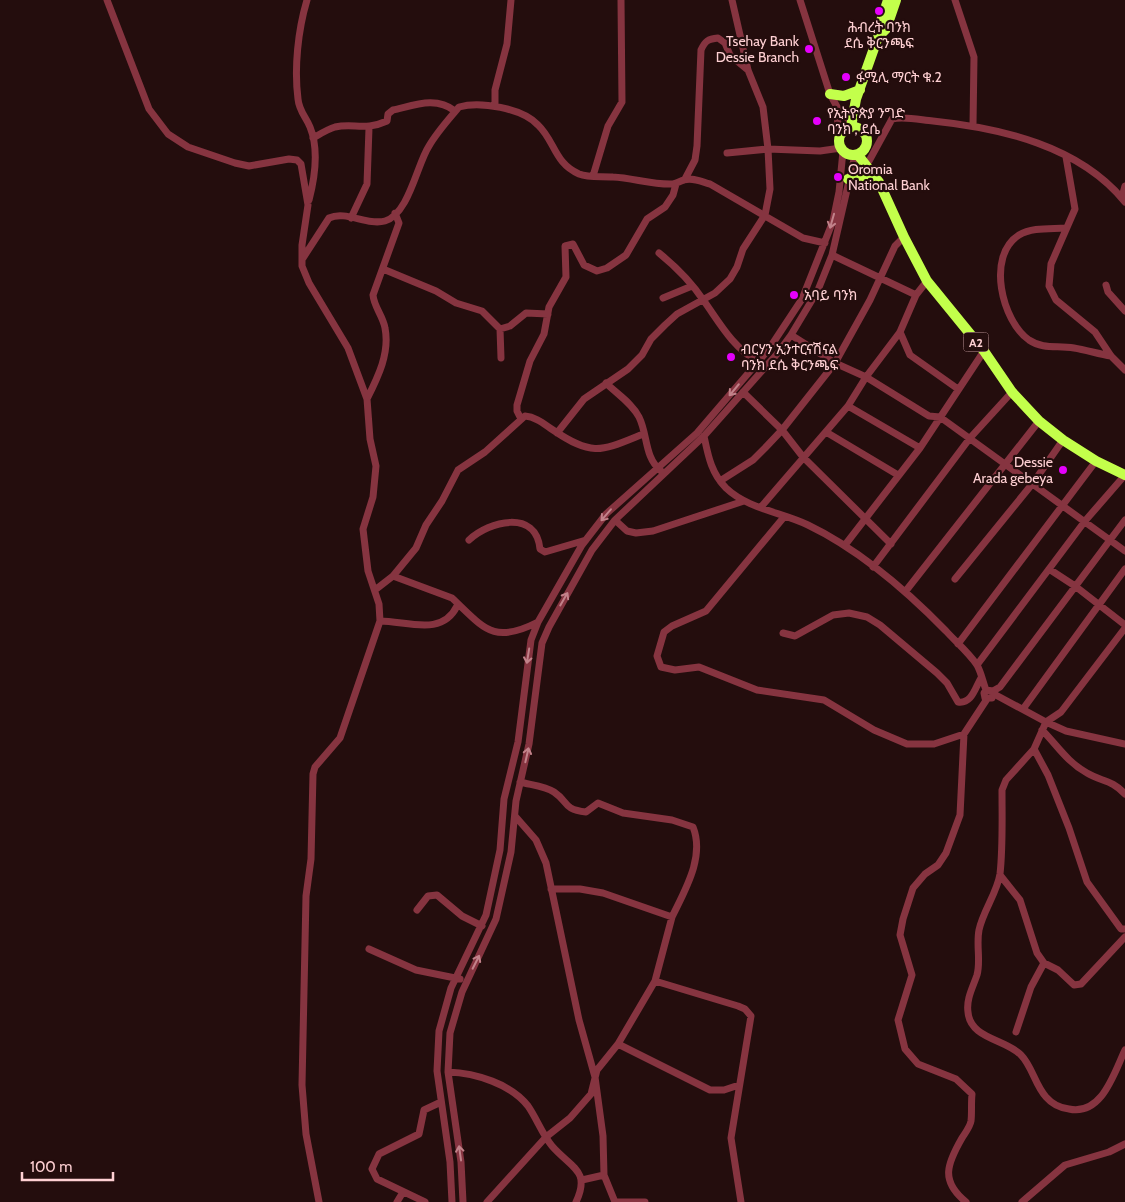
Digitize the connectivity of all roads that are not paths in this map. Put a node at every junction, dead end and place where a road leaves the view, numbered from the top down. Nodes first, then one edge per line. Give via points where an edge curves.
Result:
1 (107, 0) edge
2 (307, 0) edge
3 (511, 0) edge
4 (621, 0) edge
5 (732, 0) edge
6 (800, 0) edge
7 (955, 0) edge
8 (891, 4) edge
9 (748, 70) junction
10 (830, 94) junction
11 (858, 94) junction
12 (495, 106) junction
13 (836, 108) junction
14 (455, 111) junction
15 (972, 125) junction
16 (850, 127) junction
17 (369, 128) junction
18 (864, 131) junction
19 (840, 136) junction
20 (313, 138) junction
21 (768, 149) junction
22 (842, 150) junction
23 (727, 153) dead end
24 (859, 153) junction
25 (1066, 156) junction
26 (872, 169) junction
27 (593, 176) junction
28 (685, 179) junction
29 (848, 179) junction
30 (676, 184) junction
31 (1125, 186) edge
32 (1123, 200) edge
33 (308, 205) junction
34 (395, 213) junction
35 (765, 215) junction
36 (351, 218) junction
37 (1065, 228) junction
38 (904, 237) junction
39 (826, 243) junction
40 (659, 253) dead end
41 (832, 255) junction
42 (303, 258) junction
43 (382, 269) junction
44 (880, 278) junction
45 (928, 280) junction
46 (1106, 285) dead end
47 (692, 286) junction
48 (916, 295) junction
49 (663, 298) dead end
50 (704, 301) junction
51 (1125, 311) edge
52 (548, 314) junction
53 (500, 329) junction
54 (900, 332) junction
55 (791, 335) junction
56 (984, 351) junction
57 (1112, 356) junction
58 (501, 358) dead end
59 (758, 362) junction
60 (835, 363) junction
61 (1125, 370) edge
62 (866, 377) junction
63 (606, 383) junction
64 (958, 389) junction
65 (743, 392) junction
66 (1012, 392) junction
67 (368, 399) junction
68 (848, 406) junction
69 (940, 417) junction
70 (521, 419) junction
71 (1039, 421) junction
72 (782, 430) junction
73 (826, 432) junction
74 (557, 433) junction
75 (643, 434) junction
76 (704, 436) junction
77 (970, 438) junction
78 (1063, 440) junction
79 (920, 448) junction
80 (803, 457) junction
81 (1096, 461) junction
82 (1007, 465) junction
83 (657, 468) junction
84 (664, 474) junction
85 (898, 475) junction
86 (1125, 475) edge
87 (720, 481) junction
88 (1033, 483) junction
89 (626, 495) junction
90 (744, 501) junction
91 (633, 502) junction
92 (1062, 506) junction
93 (761, 507) junction
94 (784, 517) junction
95 (866, 518) junction
96 (615, 520) junction
97 (1125, 520) edge
98 (1085, 521) junction
99 (1110, 539) junction
100 (468, 540) dead end
101 (586, 540) junction
102 (892, 544) junction
103 (845, 545) junction
104 (1125, 550) edge
105 (873, 567) junction
106 (1049, 569) junction
107 (1125, 569) edge
108 (393, 576) junction
109 (955, 579) dead end
110 (1075, 586) junction
111 (375, 590) junction
112 (904, 592) junction
113 (1098, 604) junction
114 (457, 606) junction
115 (380, 617) junction
116 (538, 622) junction
117 (1124, 631) edge
118 (782, 633) dead end
119 (958, 644) junction
120 (977, 666) junction
121 (981, 678) junction
122 (991, 692) junction
123 (1023, 709) junction
124 (521, 711) junction
125 (533, 711) junction
126 (1044, 726) junction
127 (964, 734) junction
128 (1125, 744) edge
129 (1034, 749) junction
130 (520, 782) junction
131 (1125, 794) edge
132 (515, 816) junction
133 (1000, 875) junction
134 (551, 889) junction
135 (417, 910) dead end
136 (672, 917) junction
137 (482, 926) junction
138 (1124, 932) edge
139 (368, 949) dead end
140 (1044, 963) junction
141 (456, 978) junction
142 (467, 981) junction
143 (655, 981) junction
144 (1016, 1032) dead end
145 (618, 1044) junction
146 (1125, 1050) edge
147 (448, 1072) junction
148 (595, 1077) junction
149 (739, 1085) junction
150 (441, 1102) junction
151 (546, 1137) junction
152 (1125, 1144) edge
153 (604, 1175) junction
154 (582, 1180) junction
155 (403, 1192) junction
156 (319, 1202) edge
157 (397, 1202) edge
158 (425, 1202) edge
159 (452, 1202) edge
160 (463, 1202) edge
161 (487, 1202) edge
162 (576, 1202) edge
163 (615, 1202) edge
164 (645, 1202) edge
165 (740, 1202) edge
166 (966, 1202) edge
167 (1022, 1202) edge

1 - 33 street via 149,109 168,134 188,147 235,163 250,166 277,160 297,160 304,171
2 - 20 street via 301,28 298,99
3 - 12 street via 507,44 495,90
4 - 27 street via 622,102 608,126
5 - 9 street
6 - 10 street
7 - 15 street via 974,57
8 - 11 highway via 886,29 878,37
9 - 21 street via 763,107
9 - 28 street via 730,55 725,43 718,38 709,39 704,44 701,50 697,146
10 - 11 highway
10 - 13 street
11 - 16 highway
11 - 18 highway
12 - 14 street via 467,105
12 - 27 street via 525,115 538,124 558,158 569,169
13 - 16 street
13 - 19 street
14 - 17 street via 446,104 434,102 393,110 387,121
14 - 34 street via 428,148 419,174 403,205
15 - 25 street via 1009,133
15 - 26 street via 892,119
16 - 18 highway
16 - 19 highway
17 - 20 street via 335,127
17 - 36 street via 367,184
18 - 24 highway via 868,140
19 - 22 highway
20 - 33 street via 314,166
21 - 22 street
21 - 23 street
21 - 35 street via 770,189
22 - 24 highway
22 -> 39 street via 839,192
24 - 26 highway, A2 via 862,162
24 - 29 street
25 - 32 street via 1082,163
25 - 37 street via 1075,209
26 - 29 highway
26 - 38 highway, A2
27 - 30 street
28 - 30 street
28 - 35 street via 710,184
29 - 41 street
30 - 52 street via 665,207 647,219 626,255 607,268 597,271 588,268 573,244 565,246 566,277
31 - 32 street
33 - 42 street
34 - 36 street via 387,221
34 - 43 street via 399,223
35 - 39 street via 803,238
35 - 50 street via 743,249 730,278
36 - 42 street via 335,215 329,218
37 - 57 street via 1051,264 1051,294 1095,332
37 - 57 street via 1034,230 1020,234 1012,241 1000,267 1004,302 1019,329 1038,345
38 - 44 street
38 - 45 highway, A2
39 - 59 street via 802,299
40 - 47 street
41 - 44 street
41 - 55 street via 818,290
42 - 67 street via 302,266 309,283 348,348
43 - 53 street via 436,291 456,303 482,310
43 - 67 street via 373,295 385,327 386,347 382,368
44 - 48 street
44 - 60 street
45 - 48 street
45 - 56 highway, A2
46 - 51 street via 1108,292
47 - 49 street
47 - 50 street
48 - 54 street
50 - 59 street via 719,326
50 - 63 street via 677,314 651,339 642,355 628,369
52 - 53 street via 526,313 510,326
52 - 70 street via 544,334 530,361 519,396 517,411
53 - 58 street
54 - 62 street
54 - 64 street via 910,356
55 - 60 street
55 - 65 street
56 - 64 street
56 - 66 highway, A2
57 - 61 street
59 -> 83 street via 697,433
60 - 62 street
60 - 72 street
62 - 68 street
62 - 69 street via 930,416
63 - 74 street via 584,399
63 - 75 street via 634,409
64 - 69 street
65 - 72 street
65 - 76 street
66 - 71 highway, A2
66 - 77 street
67 - 111 street via 370,439 376,466 373,497 363,529 368,571
68 - 73 street
68 - 79 street
69 - 77 street
69 - 79 street
70 - 74 street via 525,416 535,418
70 - 108 street via 485,452 458,470 416,548
71 - 78 highway, A2
71 - 82 street
72 - 80 street
72 - 87 street via 753,460
73 - 80 street
73 - 85 street
74 - 75 street via 576,444 604,449
75 - 83 street via 651,460
76 - 84 street
76 - 87 street via 714,474
77 - 82 street
77 - 102 street
78 - 81 highway, A2
78 - 88 street
79 - 85 street
80 - 93 street
80 - 95 street
81 - 86 highway, A2
81 - 92 street
82 - 88 street
82 - 112 street
83 - 84 street
83 - 89 street
84 - 91 street
85 - 95 street
86 - 98 street
87 - 90 street
88 - 92 street
88 - 109 street
89 - 91 street
89 -> 101 street
90 - 93 street
90 - 96 street via 670,527 645,532 627,531
91 - 96 street
92 - 98 street
92 - 119 street
93 - 94 street
94 - 103 street via 806,524
94 - 127 street via 706,611 664,632 657,656 661,667 675,670 699,667 756,690 824,700 874,730 907,744 934,744
95 - 102 street
95 - 103 street
125 -> 96 street via 539,658 549,626 592,550
97 - 99 street
98 - 99 street
98 - 106 street
99 - 104 street
99 - 110 street
100 - 101 street via 479,530 496,524 520,523 535,532 540,549 545,552
101 - 116 street
102 - 105 street
103 - 105 street
105 - 112 street
106 - 110 street
106 - 120 street
107 - 113 street
108 - 111 street
108 - 114 street via 447,596
110 - 113 street
110 - 122 street via 1000,687
111 - 115 street
112 - 119 street
113 - 117 street
113 - 123 street
114 - 115 street via 445,621 432,626
114 - 116 street via 482,625 503,634 519,632
115 - 156 street via 340,738 315,767 313,774 311,859 306,896 302,1085 306,1134
116 -> 124 street via 528,656
117 - 126 street via 1061,712
118 - 121 street via 795,636 833,615 856,614 880,625 937,673 958,702 970,699
119 - 120 street
120 - 121 street
121 - 122 street
122 - 123 street
122 - 127 street via 984,696 987,699
123 - 126 street
124 - 125 street
124 - 137 street via 518,742 504,799 500,850
130 -> 125 street
126 - 128 street
126 - 129 street
126 - 131 street via 1060,752 1088,774 1107,780
127 - 166 street via 960,815 942,859 914,888 902,919 900,935 912,982 898,1020 905,1049 918,1064 956,1079 972,1094 971,1123 949,1166 951,1185
129 - 133 street via 1006,780 1002,790
129 - 138 street via 1048,775 1087,882
130 - 132 street
130 - 136 street via 556,793 567,807 576,811 586,812 598,803 623,813 672,820 693,827 695,853 692,876
132 - 134 street via 536,840 546,863
142 -> 132 street via 496,919 511,852
133 - 140 street via 1020,900 1033,946
133 - 146 street via 977,942 979,965 968,1003 971,1022 979,1032 1022,1056 1047,1099 1059,1108 1084,1111 1104,1094
134 - 136 street via 603,893
134 - 148 street via 579,1020
135 - 137 street via 428,896 437,895 462,916
136 - 143 street
137 - 141 street
138 - 140 street via 1079,985 1074,985 1058,970
139 - 141 street via 416,970
140 - 144 street via 1031,988
141 - 142 street
141 - 150 street via 439,1031 437,1071
142 - 147 street via 454,1012
143 - 145 street
143 - 149 street via 749,1012 751,1022
145 - 148 street
145 - 149 street via 710,1090
147 - 151 street via 486,1078 504,1087 527,1105
160 -> 147 street via 461,1162
148 - 151 street via 591,1094 570,1118
148 - 153 street via 603,1136
149 - 165 street via 730,1138
150 - 155 street via 424,1110 416,1136 396,1144 376,1158 372,1174
150 - 159 street
151 - 154 street
151 - 161 street
152 - 167 street via 1065,1165
153 - 154 street
153 - 163 street
154 - 162 street
155 - 157 street
155 - 158 street
163 - 164 street

